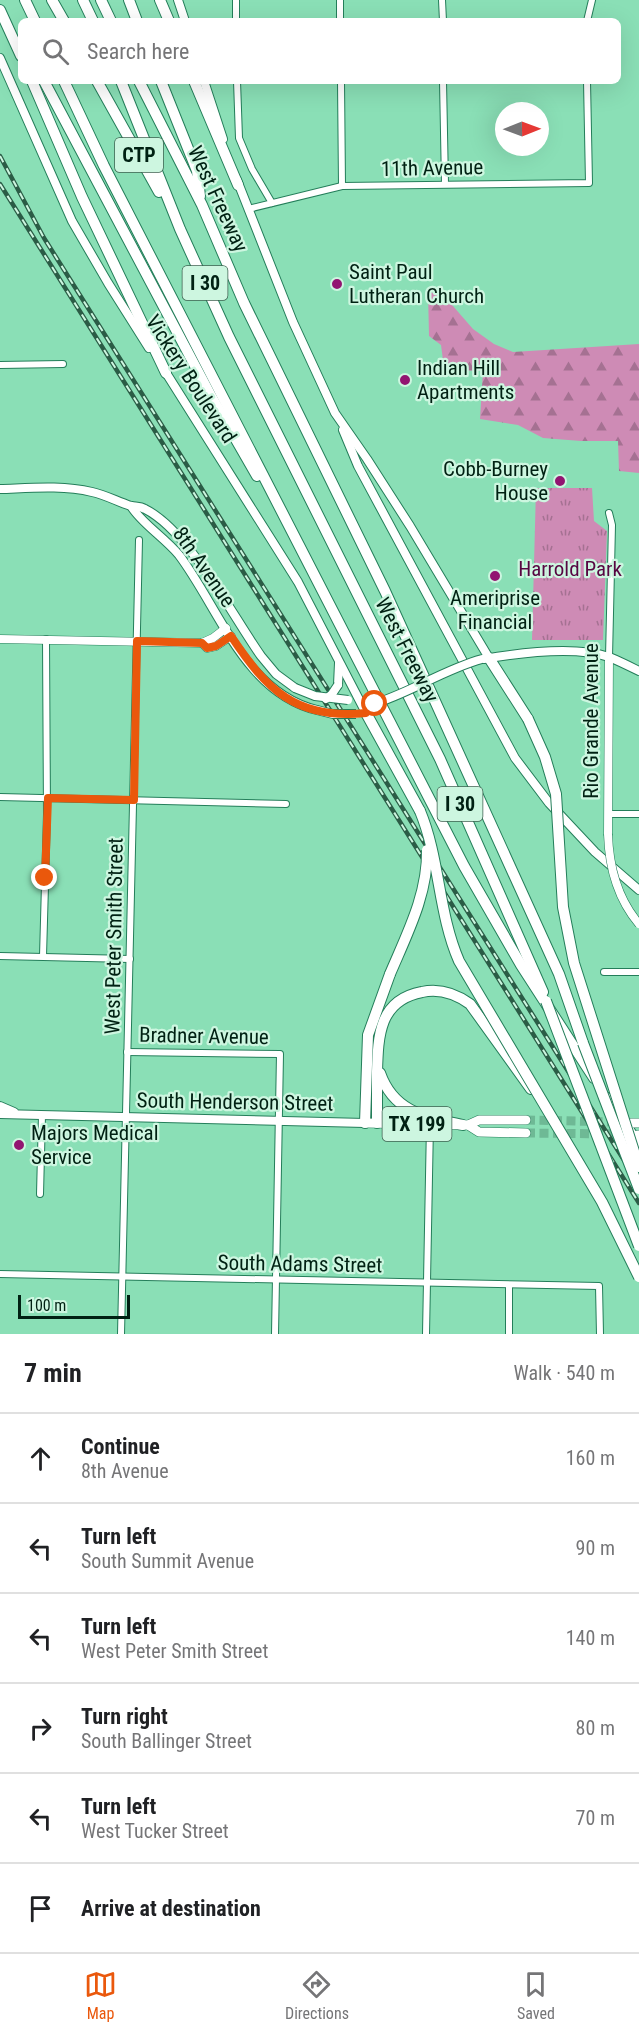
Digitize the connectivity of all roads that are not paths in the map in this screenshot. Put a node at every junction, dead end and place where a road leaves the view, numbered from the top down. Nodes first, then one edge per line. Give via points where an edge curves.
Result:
1 (25, 0) edge
2 (52, 0) edge
3 (83, 0) edge
4 (101, 0) edge
5 (129, 0) edge
6 (160, 0) edge
7 (178, 0) edge
8 (236, 0) edge
9 (340, 0) edge
10 (442, 0) edge
11 (592, 0) edge
12 (0, 1) edge
13 (0, 10) edge
14 (34, 18) edge
15 (62, 18) edge
16 (92, 18) edge
17 (110, 18) edge
18 (136, 18) edge
19 (168, 18) edge
20 (184, 18) edge
21 (236, 18) edge
22 (340, 18) edge
23 (443, 18) edge
24 (588, 18) edge
25 (18, 34) edge
26 (18, 49) edge
27 (0, 58) edge
28 (33, 84) edge
29 (46, 84) edge
30 (65, 84) edge
31 (99, 84) edge
32 (122, 84) edge
33 (141, 84) edge
34 (162, 84) edge
35 (195, 84) edge
36 (205, 84) edge
37 (237, 84) edge
38 (341, 84) edge
39 (443, 84) edge
40 (587, 84) edge
41 (445, 184) junction
42 (238, 185) junction
43 (342, 186) junction
44 (272, 203) junction
45 (202, 206) junction
46 (248, 209) junction
47 (180, 229) junction
48 (63, 364) dead end
49 (0, 365) edge
50 (166, 373) junction
51 (335, 413) junction
52 (0, 489) edge
53 (131, 506) junction
54 (609, 513) dead end
55 (139, 540) dead end
56 (325, 593) junction
57 (228, 632) junction
58 (0, 639) edge
59 (46, 639) junction
60 (137, 641) junction
61 (609, 657) junction
62 (485, 659) junction
63 (339, 660) junction
64 (639, 671) edge
65 (326, 699) junction
66 (359, 700) junction
67 (364, 711) junction
68 (0, 798) edge
69 (48, 798) junction
70 (134, 800) junction
71 (286, 804) dead end
72 (420, 812) junction
73 (609, 814) junction
74 (639, 814) edge
75 (639, 890) edge
76 (639, 924) edge
77 (0, 956) edge
78 (43, 956) junction
79 (130, 959) junction
80 (604, 972) dead end
81 (639, 972) edge
82 (127, 1052) junction
83 (378, 1060) junction
84 (0, 1106) edge
85 (549, 1113) junction
86 (0, 1114) edge
87 (20, 1114) junction
88 (42, 1115) junction
89 (126, 1117) junction
90 (279, 1120) junction
91 (526, 1120) tunnel mouth
92 (371, 1123) junction
93 (430, 1124) junction
94 (466, 1125) junction
95 (526, 1133) tunnel mouth
96 (639, 1145) edge
97 (639, 1167) edge
98 (639, 1189) edge
99 (40, 1194) dead end
100 (639, 1246) edge
101 (0, 1274) edge
102 (122, 1277) junction
103 (639, 1277) edge
104 (276, 1280) junction
105 (427, 1283) junction
106 (510, 1285) junction
107 (121, 1334) edge
108 (275, 1334) edge
109 (426, 1334) edge
110 (508, 1334) edge
111 (600, 1334) edge

1 - 14 highway
2 - 15 highway
3 - 16 highway
4 - 17 highway
5 - 18 highway
6 - 19 highway
7 - 20 main road
8 - 21 street
9 - 22 street
10 - 23 street
11 - 24 street
12 - 25 highway
13 - 26 highway
27 - 50 main road, Vickery Boulevard via 83,241
28 - 50 highway
29 - 56 highway via 211,396
30 - 56 highway
31 - 47 highway, CTP
32 - 47 highway, West Freeway / I 30
33 - 45 highway, West Freeway / I 30
34 - 45 highway, CTP via 197,171
35 - 42 highway
36 - 42 main road, West Freeway
37 - 44 street via 239,138
38 - 43 street
39 - 41 street
40 - 41 street, 11th Avenue via 589,183
41 - 43 street, 11th Avenue
42 - 46 main road, West Freeway
43 - 44 street, 11th Avenue
44 - 46 street, 11th Avenue
45 - 98 highway, West Freeway / I 30, bridge via 244,303 385,591 559,974
46 - 51 main road, West Freeway
47 - 100 highway, West Freeway / I 30, bridge via 229,337 440,759 536,974
48 - 49 street
50 - 63 main road, Vickery Boulevard via 283,558
51 - 62 main road, West Freeway via 436,569
51 - 75 main road via 358,466 515,758 549,803 595,852
52 - 53 main road, 8th Avenue via 78,489
53 - 57 main road, 8th Avenue via 180,557
53 - 65 main road, 8th Avenue, bridge via 156,516 182,540 276,674 295,688
54 - 61 street, Rio Grande Avenue
55 - 60 street, West Peter Smith Street
56 - 96 highway via 488,910
57 - 60 street via 202,643
57 - 67 main road, 8th Avenue, bridge via 250,665 283,696 333,714
58 - 59 street
59 - 60 street
59 - 69 street
60 - 70 street, West Peter Smith Street
61 - 62 main road via 558,652
61 - 64 main road
61 - 73 street, Rio Grande Avenue
62 - 67 main road, bridge via 456,668
62 - 97 highway, bridge via 528,719 545,757 556,794 563,907 574,963
63 - 65 main road, bridge via 338,685
63 - 66 main road, Vickery Boulevard
65 - 66 main road, 8th Avenue, bridge
66 - 67 main road
67 - 72 highway
68 - 69 street
69 - 70 street
69 - 78 street
70 - 71 street
70 - 79 street, West Peter Smith Street
72 - 85 highway, bridge via 431,846 446,924 459,961
72 - 92 highway, bridge via 427,851 426,878 368,1035
73 - 74 street
73 - 76 street, Rio Grande Avenue, bridge via 615,882
77 - 78 street
78 - 79 street
79 - 82 street, West Peter Smith Street
80 - 81 street
82 - 89 street, West Peter Smith Street
82 - 90 street, Bradner Avenue via 280,1054
83 - 85 highway, bridge via 380,1030 390,1009 406,997 428,991 449,993 470,1005
83 - 92 highway
83 - 94 highway via 387,1089 402,1105 423,1115
84 - 87 main road
85 - 103 highway, bridge via 602,1202
86 - 87 main road, South Henderson Street
87 - 88 main road, South Henderson Street
88 - 89 main road, South Henderson Street
88 - 99 street
89 - 90 main road, South Henderson Street
89 - 102 street, West Peter Smith Street
90 - 92 main road, South Henderson Street
90 - 104 street
91 - 94 main road, South Henderson Street / TX 199 via 479,1120
92 - 93 main road, South Henderson Street / TX 199
93 - 94 main road, South Henderson Street / TX 199
93 - 105 street
94 - 95 main road, South Henderson Street / TX 199 via 479,1132
101 - 102 street, South Adams Street
102 - 104 street, South Adams Street
102 - 107 street, West Peter Smith Street
104 - 105 street, South Adams Street
104 - 108 street
105 - 106 street, South Adams Street
105 - 109 street
106 - 110 street
106 - 111 street, South Adams Street via 599,1286

